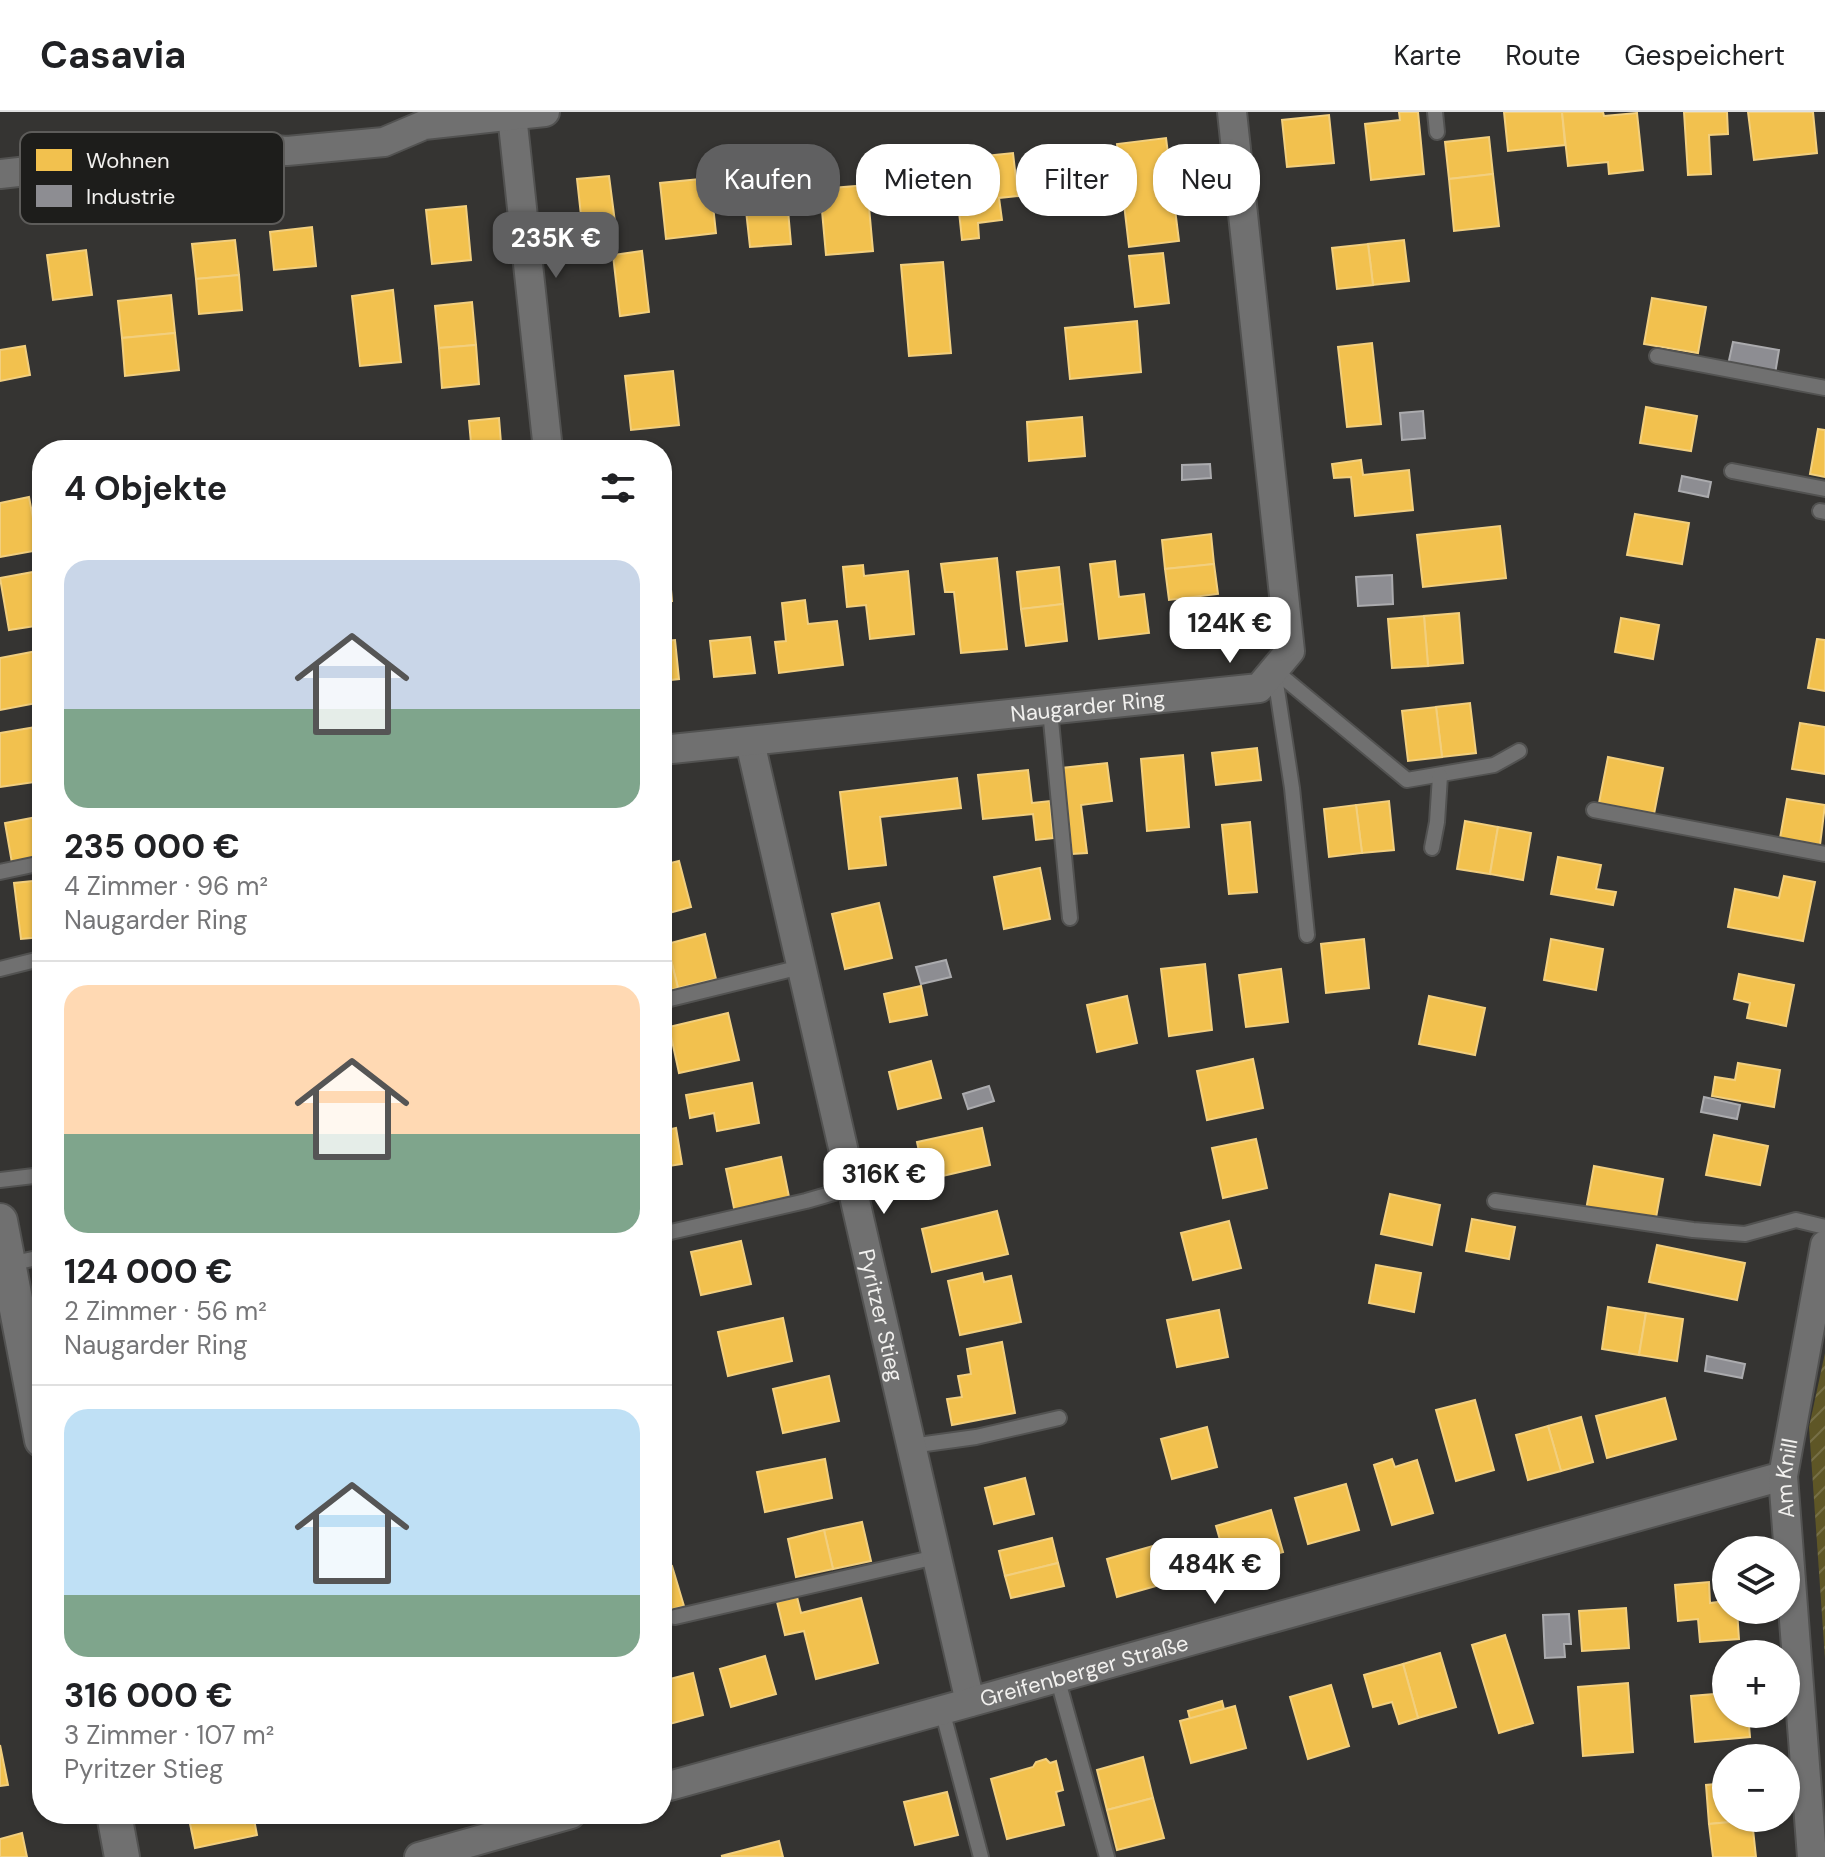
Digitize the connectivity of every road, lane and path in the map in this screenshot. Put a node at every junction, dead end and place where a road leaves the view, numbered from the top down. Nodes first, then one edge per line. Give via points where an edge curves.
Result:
1 (545, 112) edge
2 (1232, 112) edge
3 (1435, 112) edge
4 (512, 115) junction
5 (1437, 132) dead end
6 (284, 151) edge
7 (20, 172) edge
8 (0, 174) edge
9 (1657, 356) dead end
10 (1825, 388) edge
11 (547, 440) edge
12 (1732, 471) dead end
13 (1825, 489) edge
14 (1274, 670) junction
15 (1050, 710) junction
16 (750, 742) junction
17 (672, 749) edge
18 (1519, 751) dead end
19 (1440, 776) junction
20 (1594, 810) dead end
21 (1432, 848) dead end
22 (1825, 854) edge
23 (32, 865) edge
24 (0, 872) edge
25 (1070, 918) dead end
26 (1307, 935) dead end
27 (32, 961) edge
28 (801, 967) junction
29 (0, 969) edge
30 (672, 999) edge
31 (32, 1176) edge
32 (0, 1180) edge
33 (851, 1188) junction
34 (1495, 1201) dead end
35 (0, 1221) edge
36 (1825, 1227) edge
37 (672, 1232) edge
38 (1825, 1245) edge
39 (32, 1259) edge
40 (8, 1264) junction
41 (32, 1382) edge
42 (1059, 1418) dead end
43 (911, 1446) junction
44 (1783, 1476) junction
45 (936, 1557) junction
46 (675, 1617) dead end
47 (1057, 1677) junction
48 (970, 1702) junction
49 (942, 1710) junction
50 (672, 1785) edge
51 (116, 1824) edge
52 (536, 1824) edge
53 (122, 1857) edge
54 (419, 1857) edge
55 (981, 1857) edge
56 (1107, 1857) edge
57 (1812, 1857) edge

1 - 4 street
2 - 14 street via 1290,651
3 - 5 lane
4 - 6 street via 424,125 384,142
4 - 11 street
7 - 8 street
9 - 10 lane
12 - 13 lane
14 - 15 street, Naugarder Ring via 1259,688
14 - 19 lane via 1407,780
14 - 26 lane
15 - 16 street, Naugarder Ring
15 - 25 lane
16 - 17 street, Naugarder Ring
16 - 28 street, Pyritzer Stieg
18 - 19 lane via 1494,765
19 - 21 lane
20 - 22 lane
23 - 24 lane
27 - 29 lane
28 - 30 lane
28 - 33 street, Pyritzer Stieg
31 - 32 lane
33 - 37 lane
33 - 43 street, Pyritzer Stieg
34 - 36 lane via 1693,1230 1745,1234 1796,1220
35 - 40 street
38 - 44 street, Am Knill
39 - 40 lane
40 - 41 street
42 - 43 lane
43 - 45 street, Pyritzer Stieg
44 - 47 street, Greifenberger Straße
44 - 57 street, Am Knill
45 - 46 lane
45 - 48 street, Pyritzer Stieg
47 - 48 street, Greifenberger Straße
47 - 56 lane
48 - 49 street, Greifenberger Straße
49 - 50 street, Greifenberger Straße
49 - 55 lane
51 - 53 street
52 - 54 street

